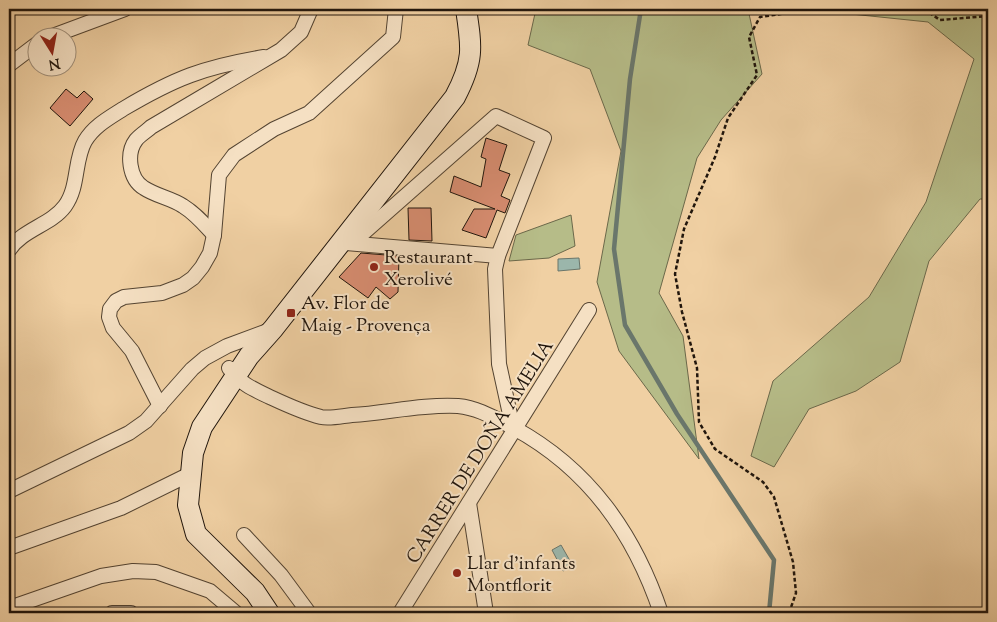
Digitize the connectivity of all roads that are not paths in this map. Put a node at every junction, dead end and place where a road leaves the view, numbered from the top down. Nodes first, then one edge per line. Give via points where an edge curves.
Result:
1 (125, 9) edge
2 (311, 9) edge
3 (396, 9) edge
4 (454, 9) edge
5 (466, 9) edge
6 (74, 28) edge
7 (28, 50) edge
8 (270, 56) junction
9 (9, 65) edge
10 (214, 235) junction
11 (341, 242) junction
12 (9, 250) edge
13 (498, 256) junction
14 (589, 310) dead end
15 (264, 333) junction
16 (232, 372) junction
17 (160, 406) junction
18 (513, 428) junction
19 (184, 476) junction
20 (9, 491) edge
21 (469, 503) junction
22 (244, 535) dead end
23 (9, 548) edge
24 (9, 608) edge
25 (112, 613) edge
26 (131, 613) edge
27 (236, 613) edge
28 (259, 613) edge
29 (269, 613) edge
30 (309, 613) edge
31 (400, 613) edge
32 (486, 613) edge
33 (661, 613) edge

1 - 6 street
2 - 8 street via 301,32
3 - 10 street via 393,37 309,113 274,129 234,155 219,175
4 - 11 street via 460,34 453,74
5 - 11 street via 472,49 465,78 455,97
7 - 9 street
8 - 10 street via 151,127 137,139 130,154 138,183 181,204 199,217
8 - 12 street via 222,64 183,76 100,124 83,146 65,206 15,240
10 - 17 street via 210,253 202,267 183,285 162,293 124,297 110,308 113,328 132,351
11 - 13 street
11 - 13 street via 496,116 544,138
11 - 15 street
13 - 18 street via 495,301 499,364
14 - 18 street, CARRER DE DOÑA AMELIA
15 - 16 street
15 - 17 street via 227,346 206,358
16 - 18 street via 253,390 323,417 459,406 490,414
16 - 19 street via 202,407 186,441
17 - 20 street via 129,433
18 - 21 street, CARRER DE DOÑA AMELIA
18 - 33 street via 559,457 612,513 635,550
19 - 23 street via 121,508
19 - 28 street via 176,498 193,547 250,600
19 - 29 street via 196,534 255,592
21 - 31 street, CARRER DE DOÑA AMELIA
21 - 32 street
22 - 30 street via 282,575
24 - 27 street via 101,576 133,571 156,572 210,591
25 - 26 street

